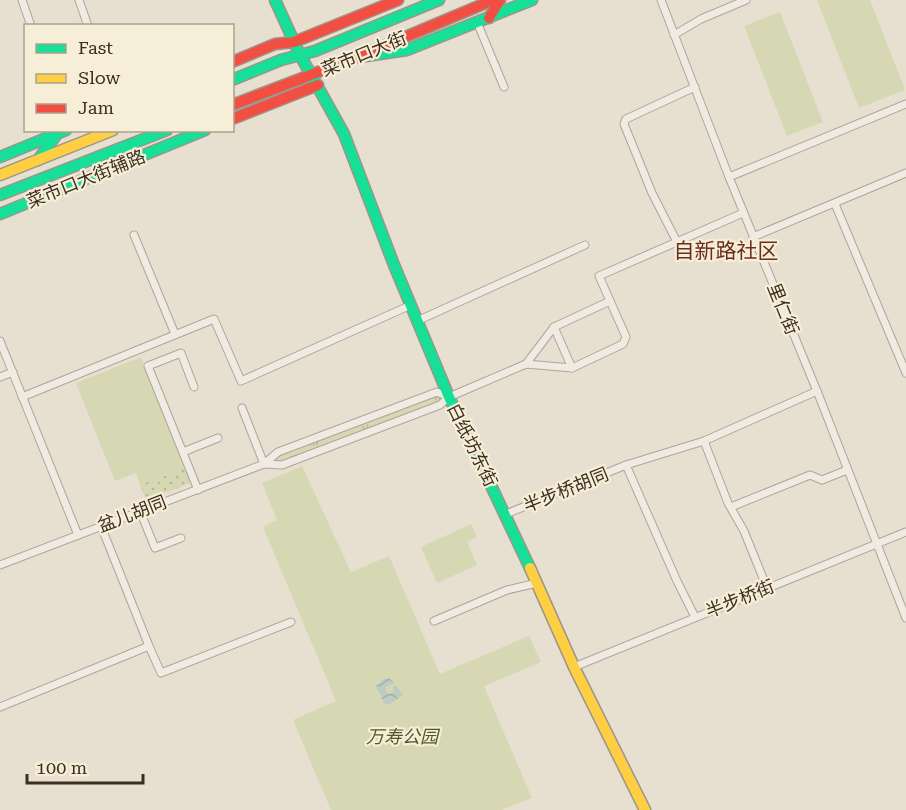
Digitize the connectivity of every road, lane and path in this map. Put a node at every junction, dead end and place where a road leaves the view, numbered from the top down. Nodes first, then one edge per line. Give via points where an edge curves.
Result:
1 (22, 0) edge
2 (79, 0) edge
3 (275, 0) edge
4 (398, 0) edge
5 (439, 0) edge
6 (494, 0) edge
7 (500, 0) edge
8 (532, 0) edge
9 (662, 0) edge
10 (746, 0) edge
11 (489, 18) junction
12 (477, 22) junction
13 (30, 24) edge
14 (87, 24) edge
15 (675, 35) junction
16 (294, 42) junction
17 (300, 55) junction
18 (360, 57) junction
19 (234, 61) edge
20 (234, 80) edge
21 (315, 80) junction
22 (504, 87) dead end
23 (695, 87) junction
24 (234, 104) edge
25 (906, 104) edge
26 (234, 118) edge
27 (62, 132) edge
28 (107, 132) edge
29 (162, 132) edge
30 (200, 132) edge
31 (0, 157) edge
32 (38, 160) junction
33 (906, 173) edge
34 (0, 175) edge
35 (729, 177) junction
36 (0, 195) edge
37 (835, 204) junction
38 (743, 213) junction
39 (0, 214) edge
40 (134, 235) dead end
41 (753, 237) junction
42 (677, 242) junction
43 (585, 245) dead end
44 (610, 301) junction
45 (411, 305) junction
46 (417, 321) junction
47 (554, 327) junction
48 (175, 334) junction
49 (0, 341) edge
50 (526, 364) junction
51 (572, 368) junction
52 (13, 372) junction
53 (906, 373) edge
54 (0, 377) edge
55 (194, 387) dead end
56 (817, 391) junction
57 (22, 397) junction
58 (449, 397) junction
59 (242, 408) dead end
60 (218, 438) dead end
61 (704, 441) junction
62 (183, 452) junction
63 (264, 464) junction
64 (626, 465) junction
65 (847, 470) junction
66 (198, 490) junction
67 (731, 507) junction
68 (140, 511) junction
69 (506, 514) junction
70 (101, 526) junction
71 (906, 532) edge
72 (78, 535) junction
73 (181, 538) dead end
74 (876, 544) junction
75 (0, 565) edge
76 (537, 583) junction
77 (767, 588) junction
78 (695, 616) junction
79 (906, 618) edge
80 (434, 621) dead end
81 (291, 622) dead end
82 (149, 646) junction
83 (574, 667) junction
84 (0, 707) edge
85 (645, 810) edge

1 - 13 street
2 - 14 street
3 - 16 street, 白纸坊东街
4 - 16 street
5 - 17 street, 菜市口大街
6 - 18 street, 菜市口大街
7 - 11 street
8 - 11 street
9 - 15 street, 里仁街
10 - 15 street
11 - 12 street
12 - 18 street via 407,50
12 - 22 street
15 - 23 street, 里仁街
16 - 17 street, 白纸坊东街
16 - 19 street
17 - 20 street, 菜市口大街
17 - 21 street, 白纸坊东街
18 - 21 street, 菜市口大街
21 - 24 street, 菜市口大街
21 - 26 street
21 - 45 street, 白纸坊东街 via 344,134
23 - 35 street, 里仁街
23 - 42 street via 626,119 624,124
25 - 35 street
27 - 31 street
27 - 32 street
28 - 32 street
29 - 36 street
30 - 39 street, 菜市口大街辅路
32 - 34 street
33 - 37 street
35 - 38 street, 里仁街
37 - 41 street
37 - 53 street
38 - 41 street, 里仁街
38 - 42 street
40 - 48 street
41 - 56 street, 里仁街
42 - 44 street via 599,276
43 - 46 street
44 - 47 street
44 - 51 street via 626,337 623,345
45 - 46 street, 白纸坊东街
45 - 48 street via 241,381 214,319
46 - 58 street, 白纸坊东街
47 - 50 street
47 - 51 street
48 - 57 street
49 - 52 street
50 - 51 street
50 - 58 street, 盆儿胡同
52 - 54 street
52 - 57 street
55 - 62 street via 181,353 148,366
56 - 61 street, 半步桥胡同
56 - 65 street, 里仁街
57 - 72 street
58 - 63 street, 盆儿胡同 via 440,405 282,465
58 - 63 street, 盆儿胡同 via 437,392 278,452
58 - 69 street, 白纸坊东街
59 - 63 street
60 - 62 street
61 - 64 street, 半步桥胡同
61 - 67 street
62 - 66 street
63 - 66 street, 盆儿胡同
64 - 69 street, 半步桥胡同
64 - 78 street
65 - 67 street via 822,480 810,475
65 - 74 street, 里仁街
66 - 68 street, 盆儿胡同
67 - 77 street
68 - 70 street, 盆儿胡同
68 - 73 street via 155,548
69 - 76 street, 白纸坊东街
70 - 72 street, 盆儿胡同
70 - 82 street
71 - 74 street, 半步桥街
72 - 75 street, 盆儿胡同
74 - 77 street, 半步桥街
74 - 79 street, 里仁街
76 - 80 street via 507,590
76 - 83 street, 白纸坊东街
77 - 78 street, 半步桥街
78 - 83 street, 半步桥街
81 - 82 street via 161,673
82 - 84 street
83 - 85 street, 白纸坊东街

